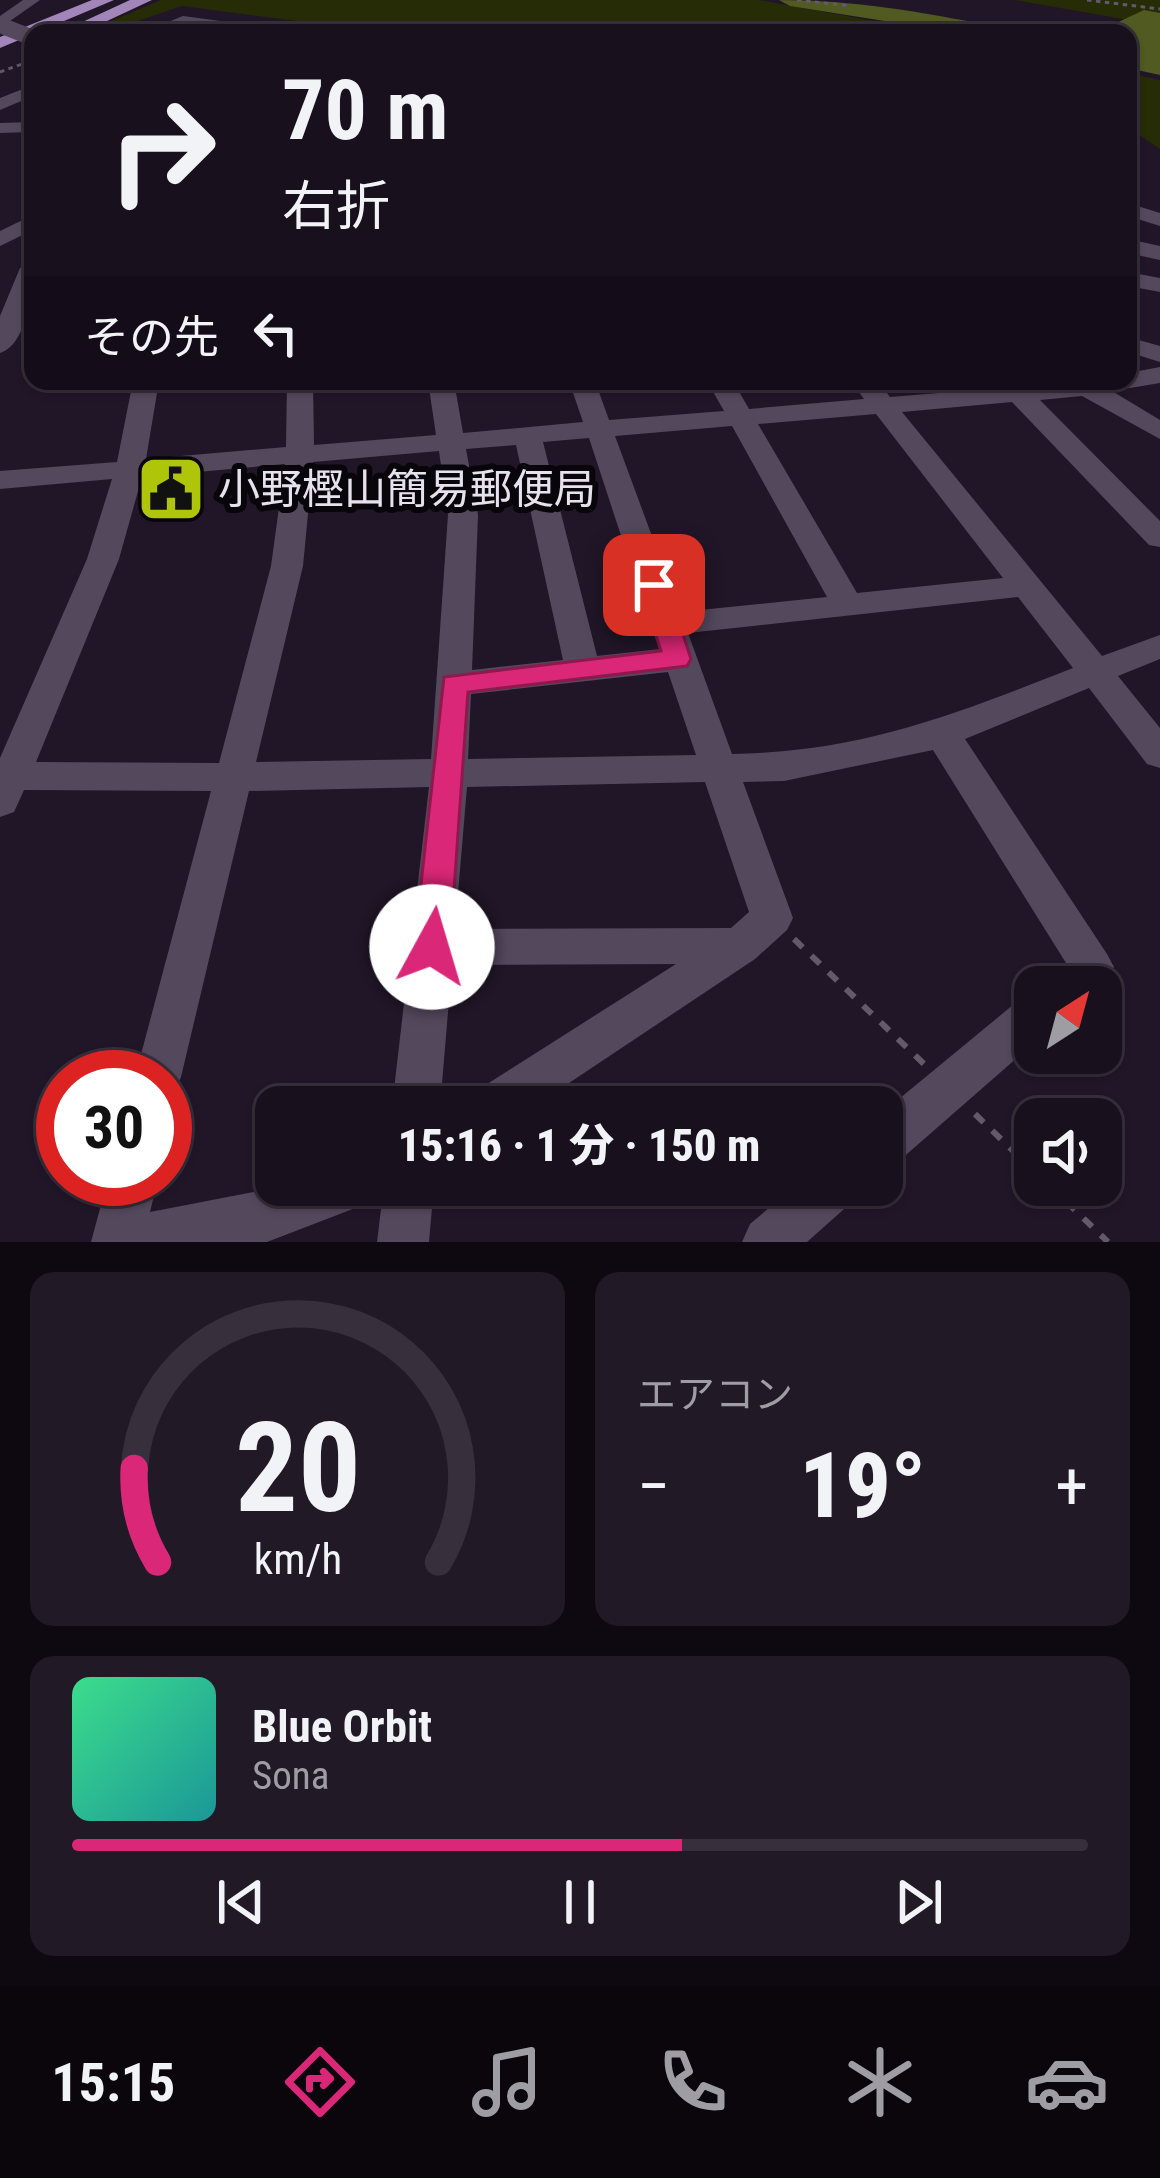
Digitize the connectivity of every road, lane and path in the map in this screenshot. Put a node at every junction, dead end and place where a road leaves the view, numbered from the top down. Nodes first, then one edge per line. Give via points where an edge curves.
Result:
1 (33, 0) edge
2 (106, 0) edge
3 (128, 0) edge
4 (144, 0) edge
5 (797, 0) edge
6 (1087, 0) edge
7 (851, 6) dead end
8 (1160, 9) edge
9 (59, 24) edge
10 (67, 24) edge
11 (86, 24) edge
12 (1, 35) edge
13 (24, 46) edge
14 (1, 68) edge
15 (24, 286) edge
16 (2, 334) edge
17 (144, 390) edge
18 (300, 390) edge
19 (442, 390) edge
20 (585, 390) edge
21 (725, 390) edge
22 (943, 390) edge
23 (1015, 390) edge
24 (1090, 390) edge
25 (874, 393) edge
26 (742, 418) junction
27 (598, 430) junction
28 (1160, 431) edge
29 (527, 436) junction
30 (451, 442) junction
31 (300, 454) junction
32 (130, 467) junction
33 (0, 480) edge
34 (1160, 538) edge
35 (1026, 586) junction
36 (845, 602) junction
37 (668, 624) junction
38 (1160, 646) edge
39 (677, 659) junction
40 (582, 667) junction
41 (1096, 673) junction
42 (454, 684) junction
43 (942, 734) junction
44 (1160, 754) edge
45 (718, 771) junction
46 (449, 773) junction
47 (231, 777) junction
48 (4, 785) edge
49 (756, 932) junction
50 (432, 947) junction
51 (1091, 966) edge
52 (1014, 1032) edge
53 (165, 1050) edge
54 (418, 1086) edge
55 (525, 1086) edge
56 (947, 1088) junction
57 (903, 1126) edge
58 (1014, 1152) edge
59 (126, 1206) edge
60 (301, 1206) edge
61 (407, 1206) edge
62 (810, 1206) edge
63 (1071, 1206) edge
64 (117, 1242) edge
65 (127, 1242) edge
66 (403, 1242) edge
67 (768, 1242) edge
68 (1108, 1242) edge

1 - 12 street
2 - 9 highway
3 - 10 highway
4 - 11 highway
5 - 7 path
6 - 8 path
13 - 14 highway
15 - 16 street
17 - 32 street
18 - 31 street
19 - 30 street
20 - 27 street
21 - 26 street
22 - 25 street
23 - 34 street
24 - 28 street
25 - 26 street
25 - 35 street
26 - 27 street
26 - 36 street
27 - 29 street
27 - 37 street
29 - 30 street
29 - 40 street
30 - 31 street
30 - 42 street via 463,515
31 - 32 street
31 - 47 street via 287,566
32 - 33 street
32 - 48 street via 103,559
35 - 36 street
35 - 41 street
36 - 37 street
37 - 39 street
38 - 41 street
39 - 40 street
39 - 45 street
40 - 42 street
41 - 43 street
41 - 44 street
42 - 46 street
43 - 45 street via 784,767
43 - 51 street
45 - 46 street
45 - 49 street
46 - 47 street
46 - 50 street
47 - 48 street
47 - 53 street
49 - 50 street
49 - 55 street
49 - 56 path
50 - 54 street
52 - 56 street
56 - 57 street
56 - 58 path
59 - 64 street
60 - 65 street
61 - 66 street
62 - 67 street
63 - 68 path

